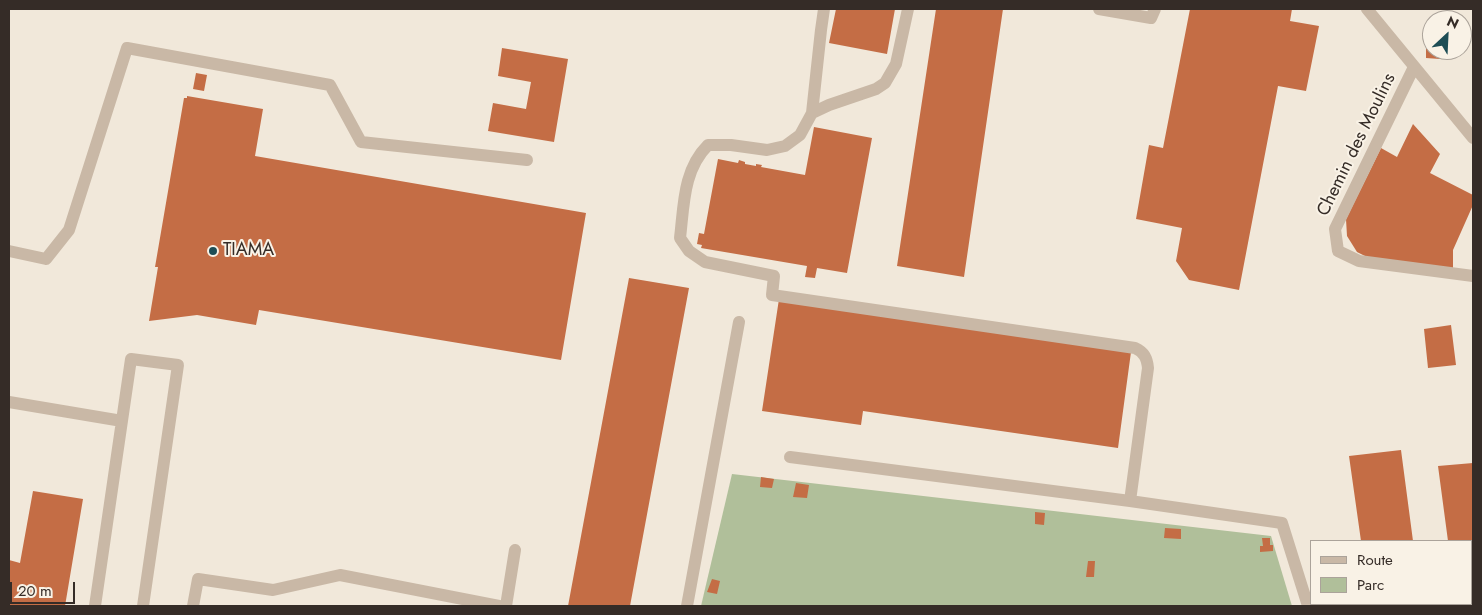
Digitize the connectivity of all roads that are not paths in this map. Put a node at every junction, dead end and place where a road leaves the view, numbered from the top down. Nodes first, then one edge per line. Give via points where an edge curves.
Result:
1 (824, 9) edge
2 (908, 9) edge
3 (1099, 9) edge
4 (1155, 9) edge
5 (1367, 9) edge
6 (1414, 67) junction
7 (812, 113) junction
8 (1473, 138) edge
9 (527, 160) dead end
10 (9, 251) edge
11 (1473, 276) edge
12 (739, 322) dead end
13 (9, 402) edge
14 (122, 421) junction
15 (790, 456) dead end
16 (1130, 501) junction
17 (515, 550) dead end
18 (95, 606) edge
19 (143, 606) edge
20 (193, 606) edge
21 (499, 606) edge
22 (506, 606) edge
23 (687, 606) edge
24 (1308, 606) edge

1 - 7 street
2 - 7 street via 896,64 885,83
3 - 4 street via 1151,18
5 - 6 street, Chemin des Moulins
6 - 8 street, Chemin des Moulins
6 - 11 street, Chemin des Moulins via 1336,229 1338,251 1359,261
7 - 16 street via 800,135 784,146 767,150 708,145 698,156 689,174 680,238 688,251 705,262 774,276 772,295 1141,351 1148,360 1148,368
9 - 10 street via 361,142 330,85 128,48 69,230 46,259
12 - 23 street
13 - 14 street
14 - 18 street
14 - 19 street via 131,359 178,365
15 - 16 street
16 - 24 street via 1282,523
17 - 22 street
20 - 21 street via 198,579 273,590 340,576

